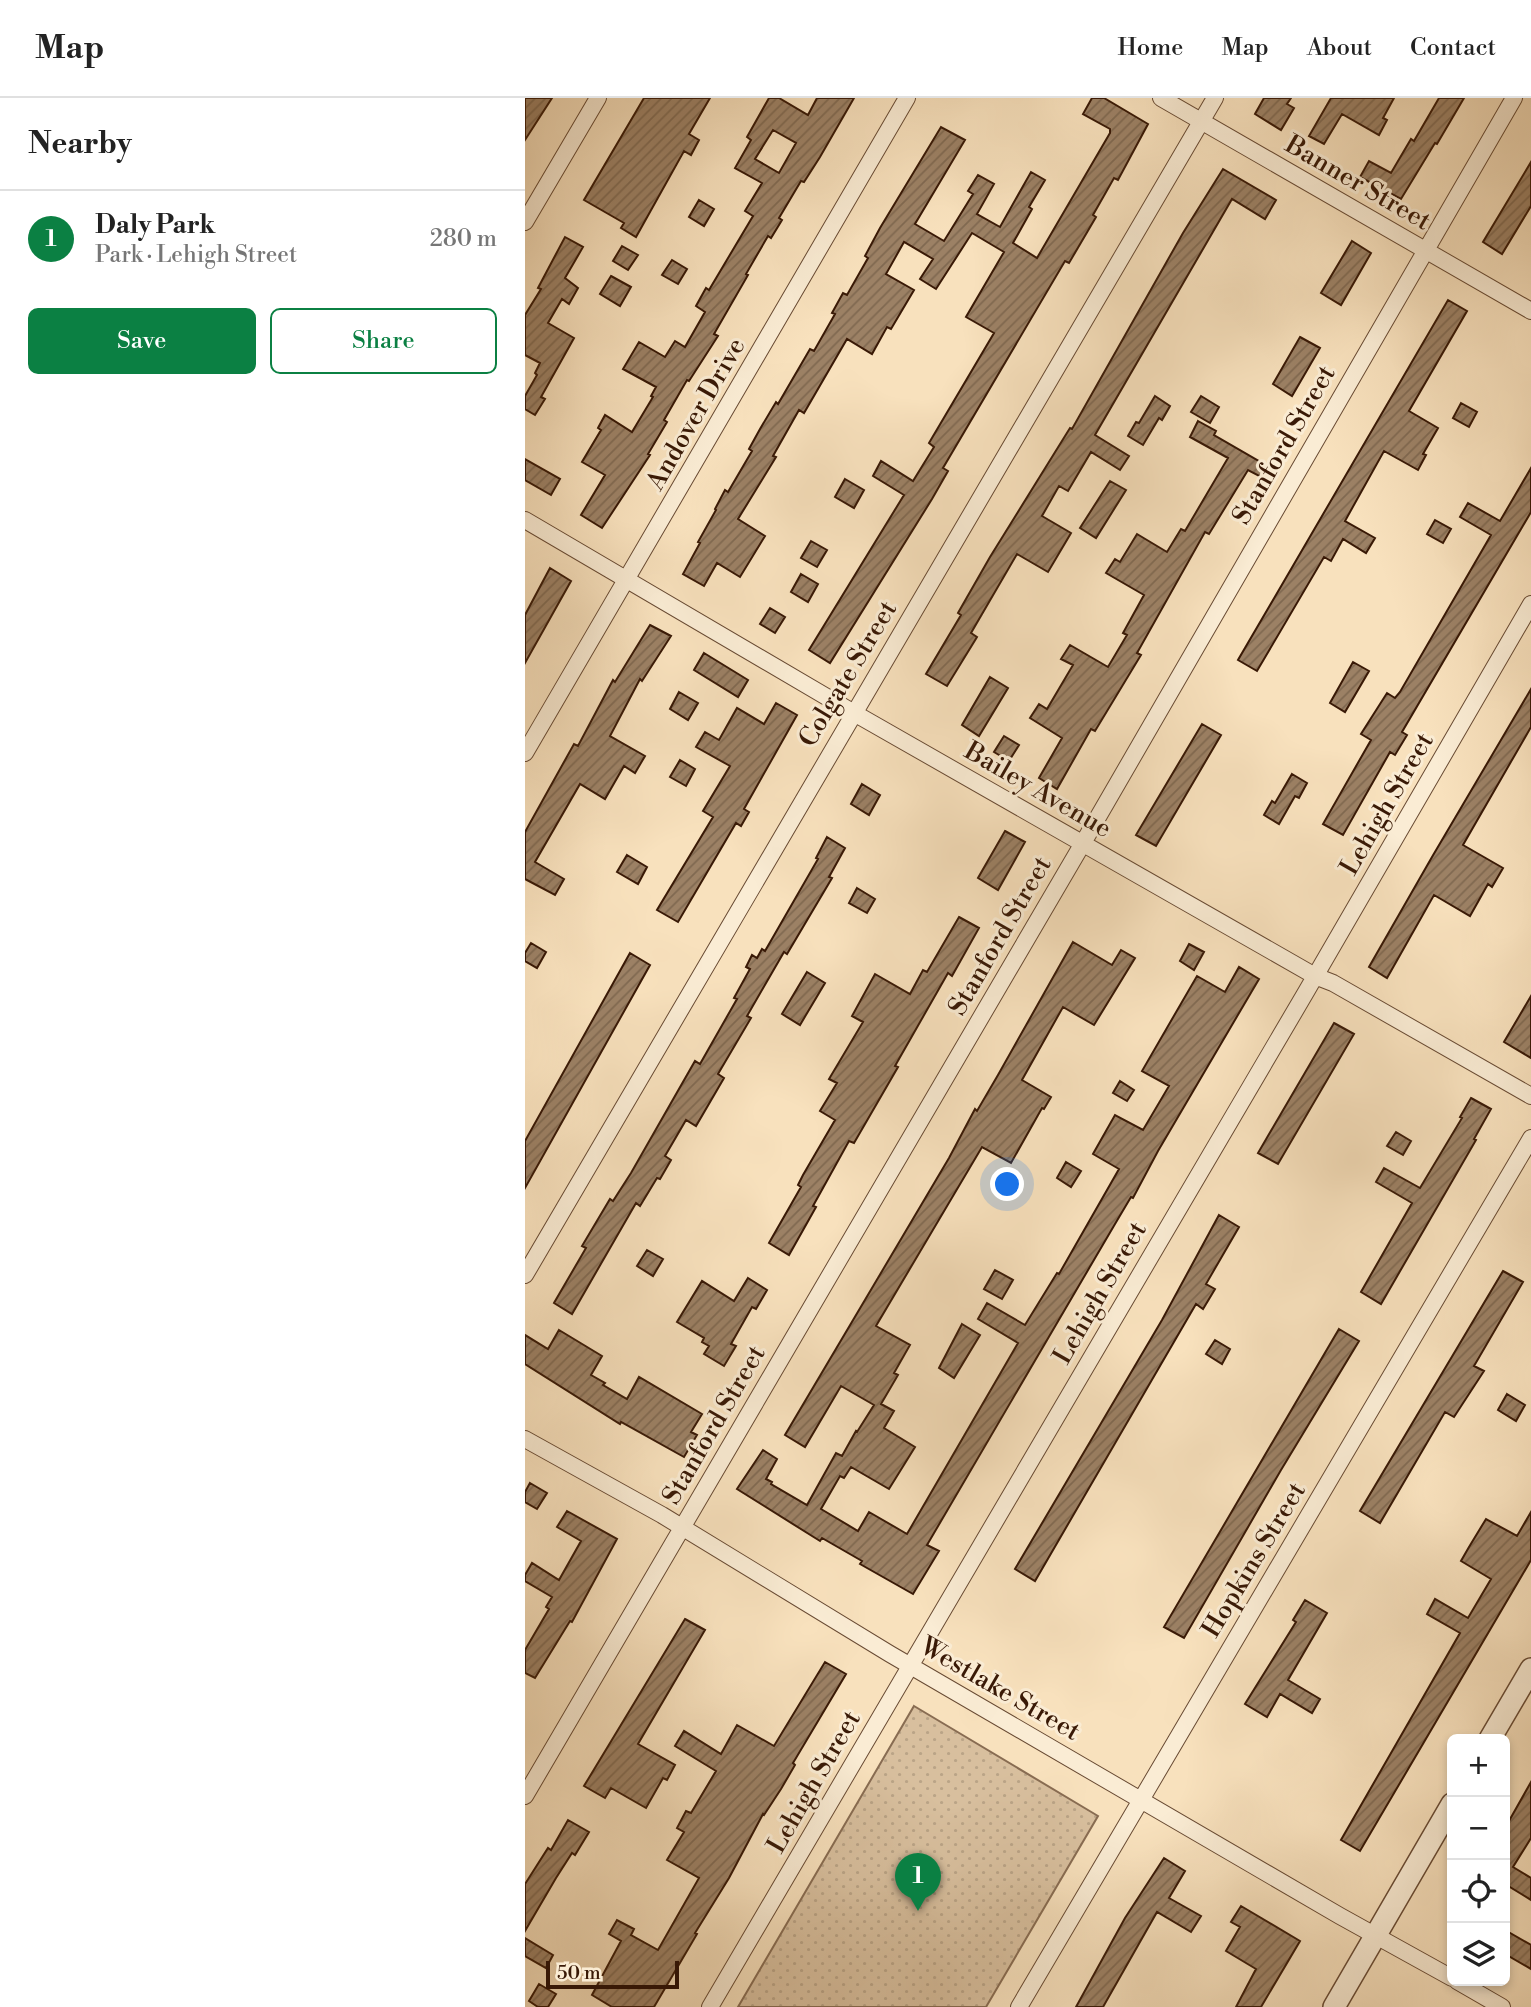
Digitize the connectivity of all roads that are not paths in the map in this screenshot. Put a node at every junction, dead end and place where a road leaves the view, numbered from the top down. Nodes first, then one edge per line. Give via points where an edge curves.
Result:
1 (598, 98) edge
2 (907, 98) edge
3 (1161, 98) edge
4 (1215, 98) edge
5 (1514, 98) edge
6 (1201, 122) junction
7 (525, 222) edge
8 (1425, 250) junction
9 (1531, 311) edge
10 (525, 520) edge
11 (627, 578) junction
12 (1531, 604) edge
13 (854, 713) junction
14 (525, 753) edge
15 (1083, 843) junction
16 (1315, 976) junction
17 (1531, 1096) edge
18 (1531, 1138) edge
19 (525, 1275) edge
20 (525, 1439) edge
21 (682, 1528) junction
22 (910, 1666) junction
23 (1531, 1669) edge
24 (1493, 1734) edge
25 (525, 1796) edge
26 (1140, 1800) junction
27 (1447, 1813) edge
28 (1376, 1935) junction
29 (1447, 1975) edge
30 (1466, 1986) edge
31 (710, 2007) edge
32 (1019, 2007) edge
33 (1334, 2007) edge
34 (1502, 2007) edge

1 - 7 street
2 - 11 street, Andover Drive
3 - 6 street, Banner Street
4 - 6 street, Colgate Street
5 - 8 street, Stanford Street
6 - 8 street, Banner Street
6 - 13 street, Colgate Street
8 - 9 street, Banner Street
8 - 15 street, Stanford Street
10 - 11 street, Bailey Avenue
11 - 13 street, Bailey Avenue
11 - 14 street, Andover Drive
12 - 16 street, Lehigh Street
13 - 15 street, Bailey Avenue
13 - 19 street, Colgate Street
15 - 16 street, Bailey Avenue
15 - 21 street, Stanford Street
16 - 17 street, Bailey Avenue
16 - 22 street, Lehigh Street
18 - 26 street, Hopkins Street
20 - 21 street, Westlake Street
21 - 22 street, Westlake Street
21 - 25 street, Stanford Street
22 - 26 street, Westlake Street
22 - 31 street, Lehigh Street
23 - 24 street
26 - 28 street, Westlake Street
26 - 32 street, Hopkins Street
27 - 28 street
28 - 29 street, Westlake Street
28 - 33 street
30 - 34 street

